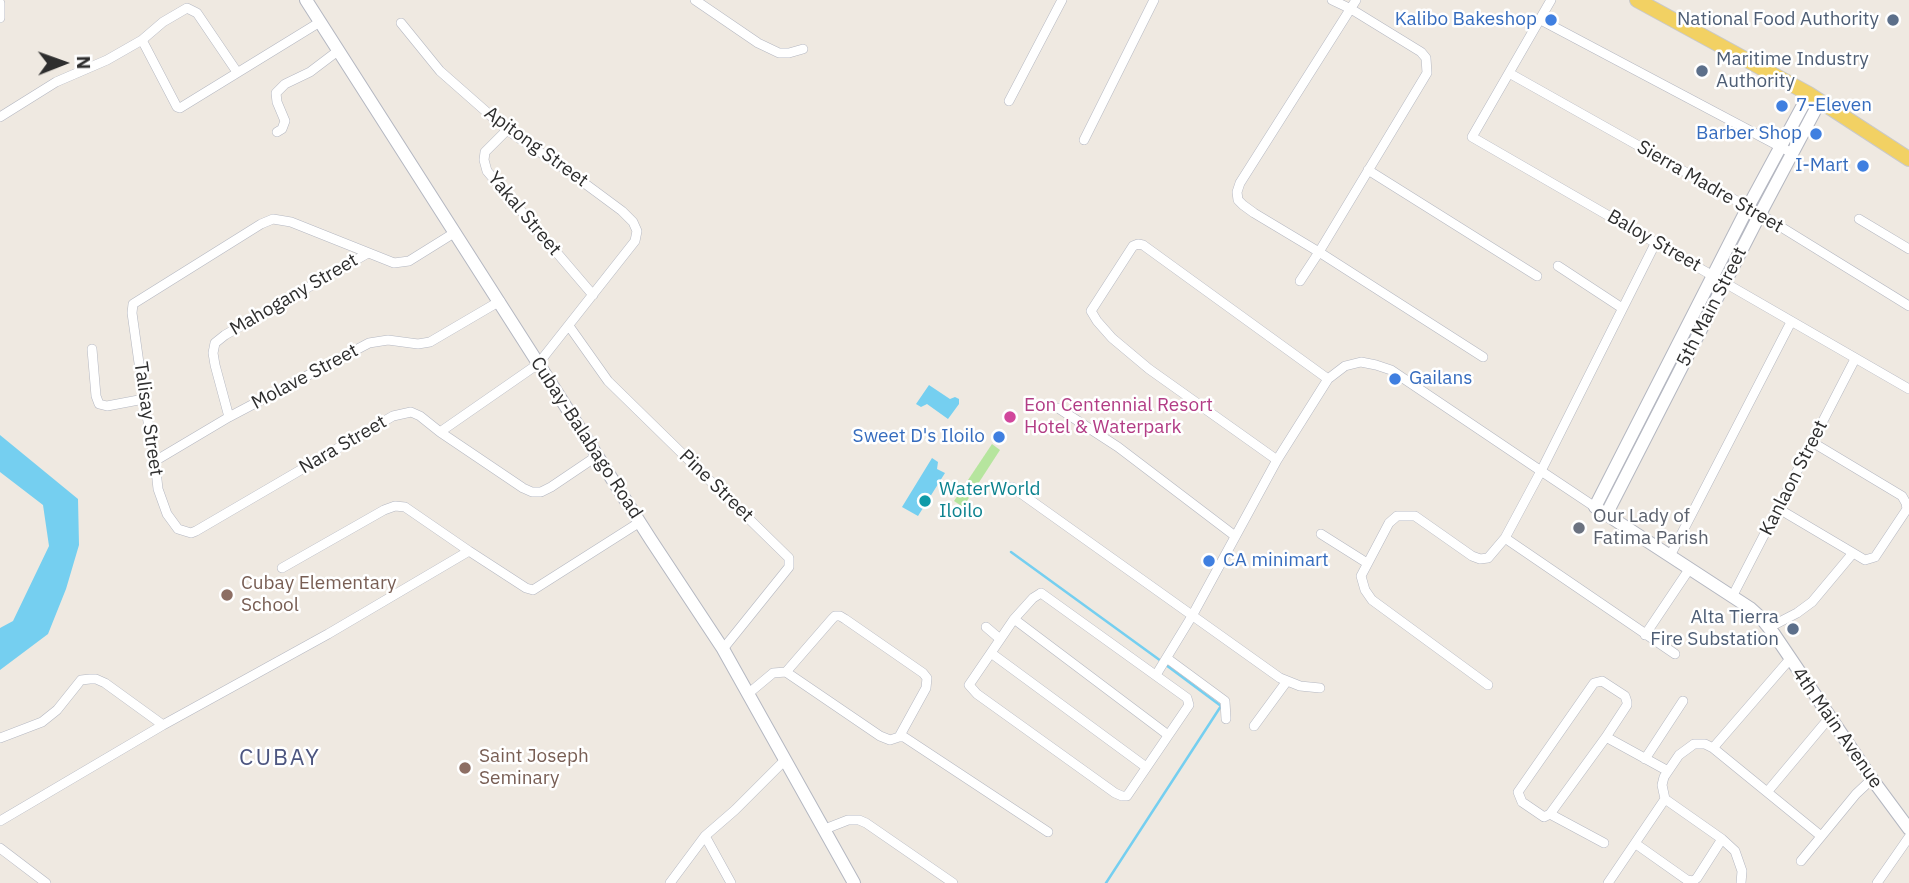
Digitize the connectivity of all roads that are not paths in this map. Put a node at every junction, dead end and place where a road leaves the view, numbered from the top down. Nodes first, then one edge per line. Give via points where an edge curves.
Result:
1 (306, 0) edge
2 (695, 0) edge
3 (1062, 0) edge
4 (1154, 0) edge
5 (1332, 0) edge
6 (1356, 0) edge
7 (1551, 0) edge
8 (1637, 0) edge
9 (0, 3) edge
10 (1351, 9) junction
11 (0, 18) edge
12 (1539, 19) junction
13 (320, 22) junction
14 (401, 23) dead end
15 (142, 40) junction
16 (803, 49) dead end
17 (339, 50) junction
18 (237, 72) junction
19 (1509, 73) junction
20 (1814, 97) junction
21 (1009, 101) dead end
22 (1833, 109) junction
23 (0, 117) edge
24 (507, 130) junction
25 (277, 132) dead end
26 (1084, 141) dead end
27 (1909, 147) edge
28 (1786, 150) junction
29 (1909, 159) edge
30 (1368, 170) junction
31 (1754, 211) junction
32 (1858, 219) dead end
33 (454, 233) junction
34 (1656, 242) junction
35 (1909, 249) edge
36 (1320, 252) junction
37 (368, 253) junction
38 (1558, 266) dead end
39 (1537, 276) dead end
40 (1720, 279) junction
41 (1300, 281) dead end
42 (593, 295) junction
43 (500, 302) junction
44 (1909, 306) edge
45 (1622, 308) junction
46 (1791, 322) junction
47 (569, 326) junction
48 (92, 349) dead end
49 (1483, 357) dead end
50 (1855, 359) junction
51 (538, 364) junction
52 (1328, 379) junction
53 (1909, 389) edge
54 (144, 399) junction
55 (1058, 408) dead end
56 (229, 417) junction
57 (440, 432) junction
58 (1812, 442) junction
59 (597, 456) junction
60 (1277, 460) junction
61 (155, 461) junction
62 (1541, 471) junction
63 (1012, 487) dead end
64 (1779, 509) junction
65 (1601, 511) junction
66 (640, 522) junction
67 (178, 529) joint
68 (1321, 534) dead end
69 (1235, 536) junction
70 (1505, 538) junction
71 (468, 551) junction
72 (1853, 553) junction
73 (1670, 555) junction
74 (1367, 563) junction
75 (282, 568) dead end
76 (1690, 568) junction
77 (1732, 597) junction
78 (1192, 616) junction
79 (1014, 619) junction
80 (986, 628) dead end
81 (1769, 628) junction
82 (1645, 635) junction
83 (1000, 639) junction
84 (723, 649) junction
85 (991, 653) junction
86 (1675, 654) dead end
87 (1790, 659) junction
88 (1163, 666) junction
89 (786, 672) junction
90 (1287, 681) junction
91 (1488, 685) dead end
92 (1320, 688) dead end
93 (749, 693) junction
94 (1683, 701) dead end
95 (1830, 717) junction
96 (1226, 719) dead end
97 (163, 725) junction
98 (1254, 726) dead end
99 (1168, 735) junction
100 (899, 737) junction
101 (1606, 737) junction
102 (0, 738) edge
103 (1713, 748) junction
104 (1645, 759) junction
105 (785, 761) junction
106 (1146, 767) junction
107 (1668, 771) junction
108 (1872, 779) junction
109 (1768, 791) junction
110 (1665, 799) junction
111 (1550, 814) junction
112 (0, 821) edge
113 (825, 829) junction
114 (1909, 829) edge
115 (1048, 832) dead end
116 (705, 836) junction
117 (1821, 836) junction
118 (1909, 837) edge
119 (1722, 839) junction
120 (1604, 843) dead end
121 (1636, 844) junction
122 (0, 848) edge
123 (1801, 861) dead end
124 (950, 882) edge
125 (1612, 882) edge
126 (46, 883) edge
127 (670, 883) edge
128 (731, 883) edge
129 (854, 883) edge
130 (1741, 883) edge
131 (1877, 883) edge

1 - 13 main road, Cubay-Balabago Road
2 - 16 street via 779,53
3 - 21 street
4 - 26 street
5 - 10 street
6 - 10 street
7 - 12 street
8 - 20 main road
9 - 11 street
10 - 30 street via 1422,52 1427,65 1427,73
10 - 36 street via 1237,192 1242,205
12 - 19 street
12 - 28 street
13 - 17 main road, Cubay-Balabago Road
13 - 18 street
14 - 24 street, Apitong Street via 440,71
15 - 18 street via 163,22 192,9
15 - 18 street via 177,107
15 - 23 street via 56,82
17 - 25 street via 276,93 285,121
17 - 33 main road, Cubay-Balabago Road
19 - 31 street, Sierra Madre Street
19 - 34 street, Baloy Street via 1472,137
20 - 22 main road
20 - 28 main road, 5th Main Street
22 - 27 main road
22 - 29 main road
24 - 42 street, Yakal Street via 485,152 487,172
24 - 42 street, Apitong Street via 568,170 633,222 635,241
28 - 31 main road, 5th Main Street
30 - 36 street
30 - 39 street
31 - 40 main road, 5th Main Street
31 - 44 street, Sierra Madre Street
32 - 35 street
33 - 37 street via 402,263
33 - 43 main road, Cubay-Balabago Road
34 - 40 street, Baloy Street
34 - 45 street
36 - 41 street
36 - 49 street
37 - 54 street, Talisay Street via 273,219 133,304
37 - 56 street, Mahogany Street via 215,343 215,365
38 - 45 street
40 - 46 street, Baloy Street
40 - 65 main road, 5th Main Street
42 - 47 street
43 - 51 main road, Cubay-Balabago Road
43 - 56 street, Molave Street via 430,342 369,342
45 - 62 street
46 - 50 street, Baloy Street
46 - 73 street
47 - 51 street
47 - 84 street, Pine Street via 608,381 789,558 789,567
48 - 54 street via 99,404
50 - 53 street, Baloy Street
50 - 58 street, Kanlaon Street
51 - 57 street
51 - 59 main road, Cubay-Balabago Road
52 - 60 street
52 - 60 street via 1143,245 1133,246 1091,311 1112,338 1149,369
52 - 62 street via 1336,371 1362,362 1391,370
54 - 61 street, Talisay Street
55 - 69 street via 1118,447
56 - 61 street, Molave Street
57 - 59 street, Nara Street via 532,492 551,487
57 - 67 street, Nara Street via 411,412 393,416 196,531
58 - 64 street, Kanlaon Street
58 - 72 street via 1902,496 1906,503 1907,509 1875,557 1865,560
59 - 66 main road, Cubay-Balabago Road
60 - 69 street
61 - 67 street, Talisay Street via 162,502
62 - 65 street
62 - 70 street
63 - 78 street
64 - 72 street
64 - 77 street, Kanlaon Street
65 - 73 main road, 4th Main Avenue
66 - 71 street via 533,590
66 - 84 main road, Cubay-Balabago Road
68 - 74 street
69 - 78 street
70 - 74 street via 1488,558 1480,559 1415,516 1397,516
70 - 82 street
71 - 75 street via 414,512 395,506
71 - 97 street
72 - 81 street via 1812,602
73 - 76 main road, 4th Main Avenue
74 - 91 street via 1361,580 1372,600
76 - 77 main road, 4th Main Avenue
76 - 82 street
77 - 81 main road, 4th Main Avenue
78 - 88 street
78 - 90 street
79 - 83 street
79 - 88 street via 1041,593
79 - 99 street
80 - 83 street
81 - 87 main road, 4th Main Avenue
82 - 86 street
83 - 85 street
84 - 93 main road, Cubay-Balabago Road
85 - 106 street
85 - 106 street via 971,682 977,694 1115,793 1129,795
87 - 95 main road, 4th Main Avenue
87 - 103 street
88 - 96 street via 1225,701
88 - 99 street via 1189,702
89 - 93 street via 774,673
89 - 100 street via 880,736
89 - 100 street via 832,619 840,616 927,678
90 - 92 street
90 - 98 street
93 - 105 main road, Cubay-Balabago Road
94 - 104 street
95 - 108 main road, 4th Main Avenue
95 - 109 street
97 - 102 street via 105,683 90,679 81,680 42,722
97 - 112 street
99 - 106 street
100 - 115 street
101 - 104 street
101 - 111 street
101 - 111 street via 1627,702 1602,681 1594,683 1518,792 1522,802 1544,817
103 - 107 street via 1694,744
103 - 109 street
104 - 107 street
105 - 113 main road, Cubay-Balabago Road
105 - 116 street
107 - 110 street via 1662,785
108 - 114 main road, 4th Main Avenue
108 - 117 street
109 - 117 street
110 - 119 street
110 - 121 street
111 - 120 street
113 - 124 street via 859,820
113 - 129 main road, Cubay-Balabago Road
116 - 127 street
116 - 128 street
117 - 123 street
118 - 131 street
119 - 121 street via 1693,881
119 - 130 street via 1739,860
121 - 125 street
122 - 126 street

